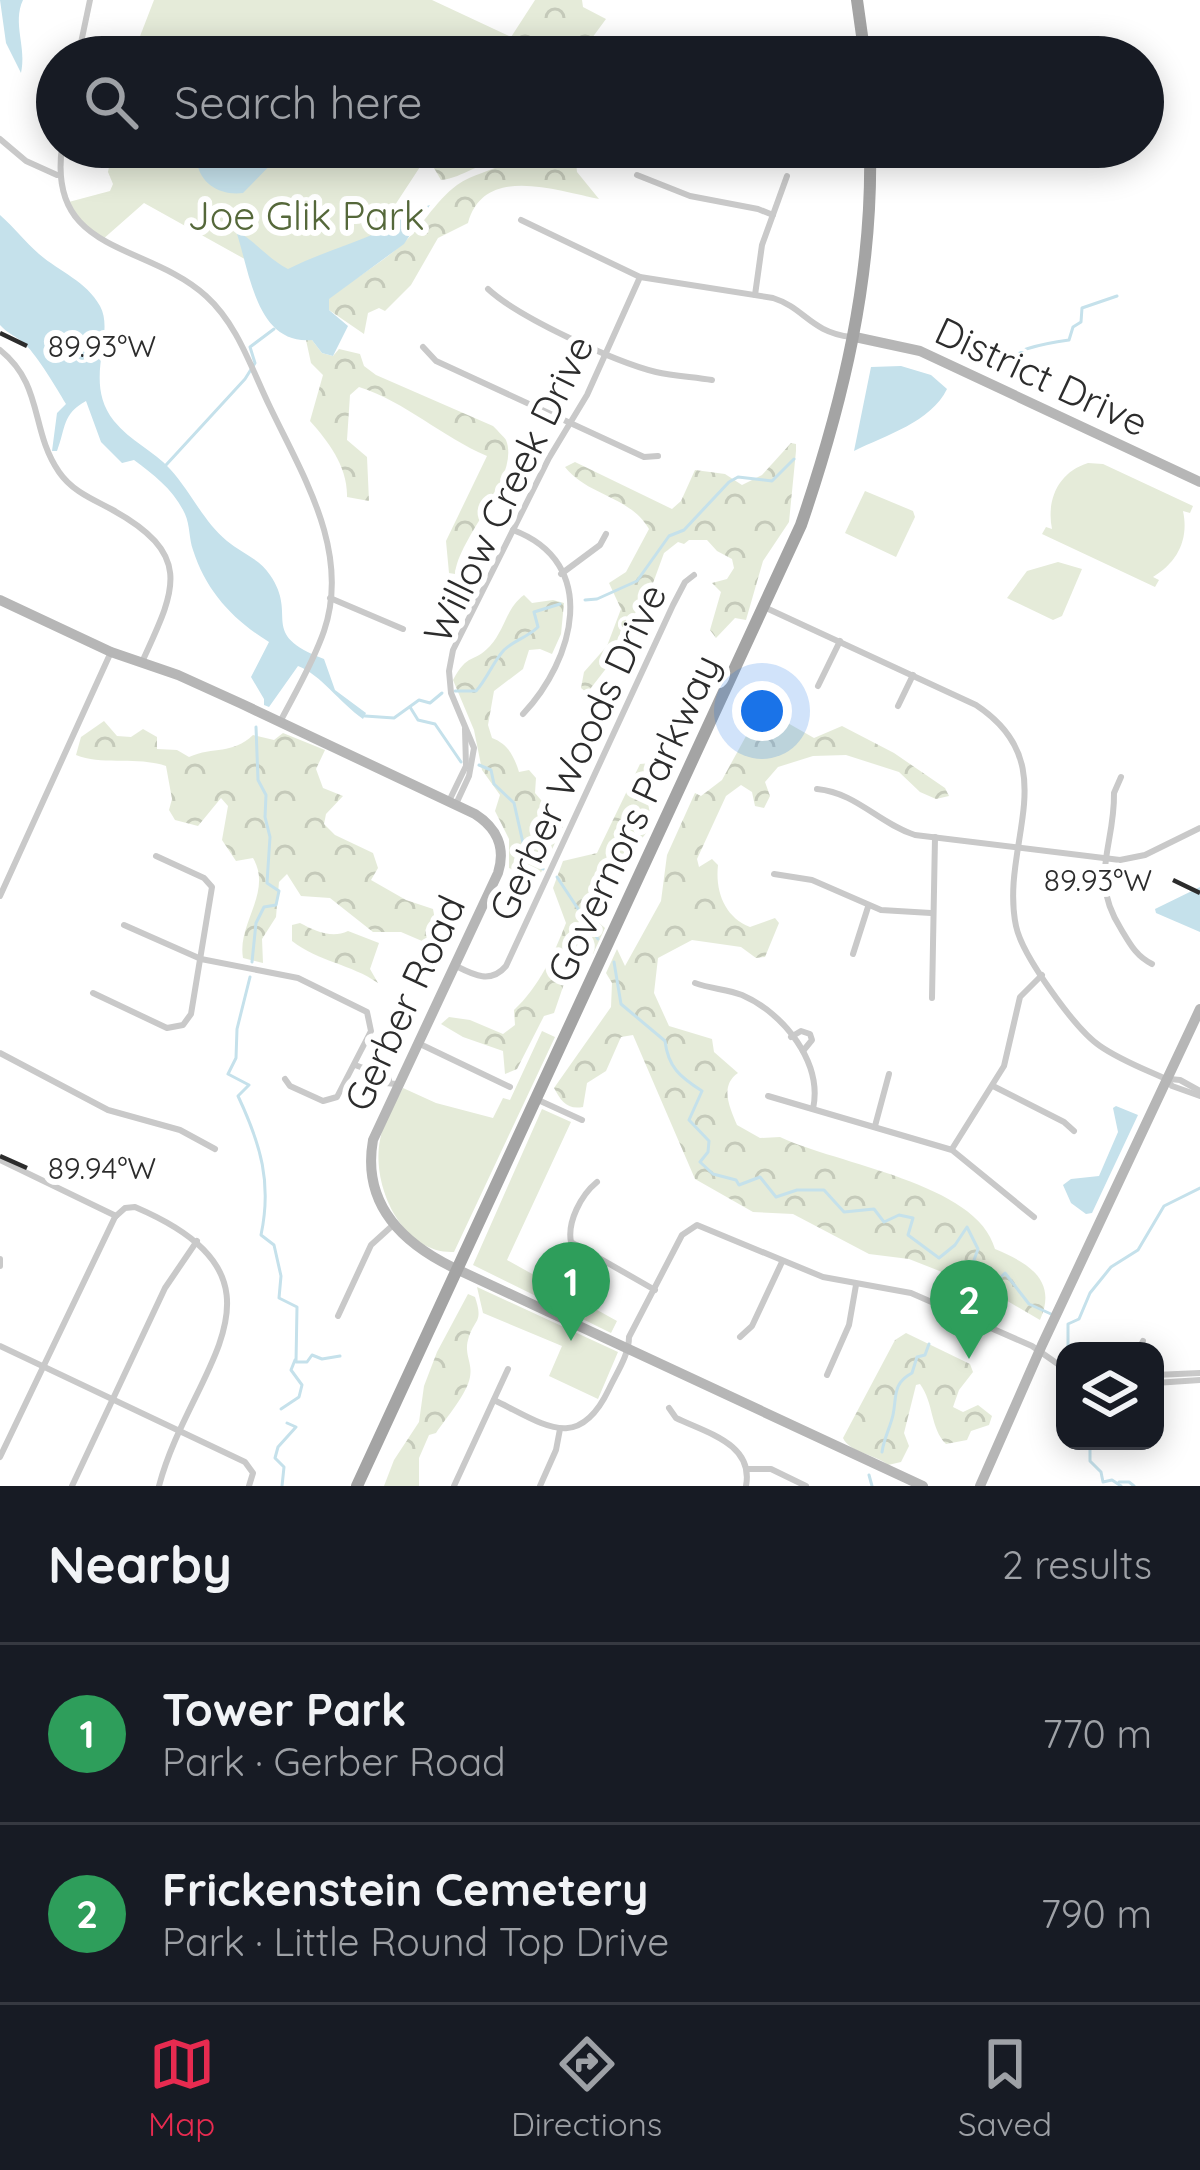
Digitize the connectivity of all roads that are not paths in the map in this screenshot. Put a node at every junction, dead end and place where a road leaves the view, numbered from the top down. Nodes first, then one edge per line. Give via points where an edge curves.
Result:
1 (89, 0) edge
2 (857, 0) edge
3 (82, 36) edge
4 (863, 36) edge
5 (0, 140) edge
6 (36, 166) edge
7 (41, 168) edge
8 (60, 168) edge
9 (869, 168) edge
10 (637, 175) dead end
11 (59, 176) junction
12 (787, 176) dead end
13 (773, 215) junction
14 (521, 220) dead end
15 (640, 277) junction
16 (488, 289) dead end
17 (755, 295) junction
18 (855, 337) junction
19 (423, 347) dead end
20 (0, 350) edge
21 (607, 352) junction
22 (712, 380) dead end
23 (570, 423) junction
24 (658, 456) dead end
25 (1200, 482) edge
26 (513, 530) junction
27 (606, 534) dead end
28 (561, 574) junction
29 (694, 575) dead end
30 (331, 598) junction
31 (0, 600) edge
32 (764, 607) junction
33 (403, 628) dead end
34 (840, 641) junction
35 (111, 652) junction
36 (142, 662) junction
37 (913, 675) junction
38 (818, 686) dead end
39 (898, 706) dead end
40 (523, 714) dead end
41 (280, 722) junction
42 (1121, 778) dead end
43 (817, 789) dead end
44 (453, 802) junction
45 (1200, 828) edge
46 (934, 837) junction
47 (1018, 848) junction
48 (156, 856) dead end
49 (1105, 859) junction
50 (774, 874) dead end
51 (0, 896) edge
52 (868, 907) junction
53 (931, 913) junction
54 (124, 925) dead end
55 (853, 954) dead end
56 (202, 959) junction
57 (1152, 964) dead end
58 (454, 965) junction
59 (1042, 975) junction
60 (695, 983) dead end
61 (93, 993) dead end
62 (932, 998) dead end
63 (1200, 1009) edge
64 (791, 1037) junction
65 (416, 1043) junction
66 (803, 1051) junction
67 (0, 1053) edge
68 (355, 1064) junction
69 (889, 1074) dead end
70 (285, 1078) dead end
71 (1166, 1079) junction
72 (392, 1082) junction
73 (993, 1086) junction
74 (510, 1087) dead end
75 (1200, 1094) edge
76 (768, 1096) dead end
77 (536, 1100) junction
78 (813, 1109) junction
79 (582, 1120) dead end
80 (875, 1126) junction
81 (1074, 1131) dead end
82 (215, 1149) dead end
83 (952, 1150) junction
84 (0, 1160) edge
85 (597, 1182) dead end
86 (116, 1216) junction
87 (1034, 1216) dead end
88 (392, 1226) junction
89 (197, 1241) junction
90 (782, 1262) junction
91 (457, 1269) junction
92 (856, 1285) junction
93 (655, 1290) junction
94 (338, 1316) dead end
95 (740, 1336) dead end
96 (0, 1346) edge
97 (629, 1346) junction
98 (1038, 1352) junction
99 (1056, 1362) edge
100 (43, 1366) junction
101 (508, 1369) dead end
102 (827, 1376) dead end
103 (1200, 1376) edge
104 (1164, 1378) edge
105 (112, 1399) junction
106 (494, 1400) junction
107 (669, 1408) dead end
108 (560, 1429) junction
109 (179, 1431) junction
110 (0, 1457) edge
111 (748, 1468) junction
112 (72, 1486) edge
113 (159, 1486) edge
114 (249, 1486) edge
115 (357, 1486) edge
116 (454, 1486) edge
117 (540, 1486) edge
118 (746, 1486) edge
119 (806, 1486) edge
120 (923, 1486) edge
121 (980, 1486) edge

1 - 3 street
2 - 4 main road
5 - 6 street
7 - 11 street
8 - 11 street
9 - 18 main road, Governors Parkway
10 - 13 street
11 - 30 street via 64,203 87,230 197,289 231,326 315,504 330,554
12 - 13 street
13 - 17 street
14 - 15 street
15 - 17 street
15 - 21 street, Willow Creek Drive
16 - 21 street
17 - 18 street via 785,302 829,334
18 - 25 street, District Drive via 920,351
18 - 32 main road, Governors Parkway via 825,454
19 - 23 street via 436,361
20 - 36 street via 25,374 65,480 139,526 165,556 171,596
21 - 22 street via 655,372
21 - 23 street, Willow Creek Drive
23 - 24 street
23 - 26 street, Willow Creek Drive
26 - 28 street via 541,544
26 - 44 street, Willow Creek Drive via 450,661 451,693 465,728 464,772
27 - 28 street
28 - 40 street via 572,624
29 - 58 street, Gerber Woods Drive via 506,966 483,977
30 - 33 street
30 - 41 street
31 - 35 street, Gerber Road
32 - 34 street
32 - 77 main road, Governors Parkway
34 - 37 street
34 - 38 street
35 - 36 street, Gerber Road
35 - 51 street
36 - 41 street, Gerber Road
37 - 39 street
37 - 47 street via 984,710 1012,740 1027,785
41 - 44 street, Gerber Road
42 - 49 street
43 - 46 street
44 - 58 street, Gerber Road via 489,824 501,856
45 - 49 street via 1142,856
46 - 47 street
46 - 53 street
47 - 49 street
47 - 59 street via 1016,923
48 - 56 street via 212,887
49 - 57 street via 1109,910
50 - 52 street via 812,880
52 - 53 street
52 - 55 street
53 - 62 street
54 - 56 street
56 - 61 street via 191,1014 177,1028
56 - 68 street via 287,974 363,1009 371,1030
58 - 65 street, Gerber Road
59 - 71 street via 1094,1041
59 - 73 street via 1018,1002
60 - 64 street via 748,998
63 - 71 street
64 - 66 street
64 - 66 street via 810,1034
65 - 72 street, Gerber Road
65 - 74 street
66 - 78 street via 816,1084
67 - 82 street via 108,1110
68 - 70 street via 328,1102
68 - 72 street
69 - 80 street
71 - 75 street
71 - 98 street via 1167,1094 1048,1348
72 - 88 street, Gerber Road via 370,1163
73 - 81 street
73 - 83 street
76 - 78 street
77 - 79 street
77 - 91 main road, Governors Parkway
78 - 80 street
80 - 83 street
83 - 87 street
84 - 86 street
85 - 93 street via 569,1228 571,1242
86 - 89 street via 135,1208
86 - 100 street
88 - 91 street
88 - 94 street via 371,1245
89 - 105 street via 171,1276
89 - 109 street via 219,1271 227,1316
90 - 92 street
90 - 93 street via 697,1225 682,1235
90 - 95 street
91 - 97 street
91 - 115 main road, Governors Parkway
92 - 98 street via 911,1293
92 - 102 street
93 - 97 street
96 - 100 street
97 - 108 street via 594,1417
97 - 120 street
98 - 99 street
98 - 121 street
100 - 105 street
100 - 110 street
101 - 106 street
103 - 104 street
105 - 109 street
105 - 112 street
106 - 108 street
106 - 116 street
107 - 111 street via 740,1452
108 - 117 street
109 - 113 street
109 - 114 street via 249,1464
111 - 118 street
111 - 119 street

